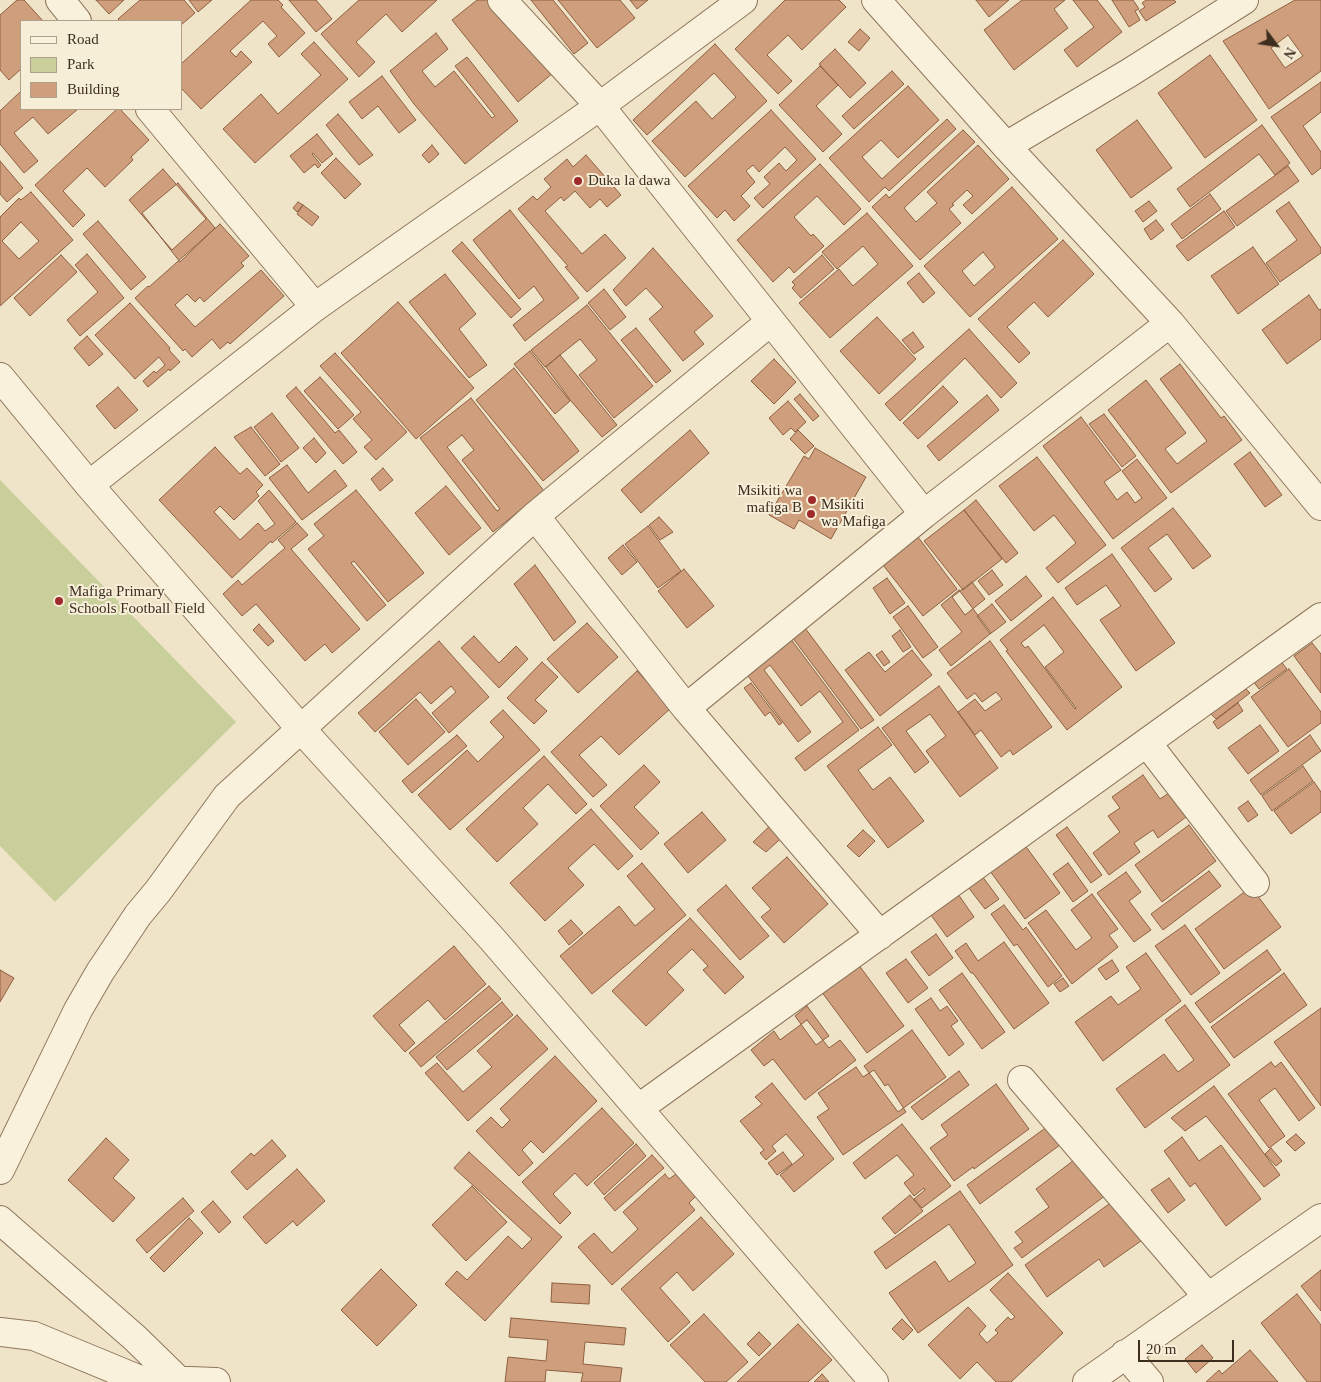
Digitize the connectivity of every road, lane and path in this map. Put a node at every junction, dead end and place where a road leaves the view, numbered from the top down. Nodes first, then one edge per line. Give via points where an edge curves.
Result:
1 (60, 0) edge
2 (502, 0) edge
3 (743, 0) edge
4 (876, 0) edge
5 (1244, 0) edge
6 (76, 20) edge
7 (600, 106) junction
8 (151, 110) edge
9 (1006, 146) junction
10 (315, 307) junction
11 (770, 322) junction
12 (1170, 323) junction
13 (0, 377) edge
14 (89, 485) junction
15 (1321, 506) edge
16 (924, 514) junction
17 (535, 516) junction
18 (1321, 617) edge
19 (686, 708) junction
20 (301, 729) junction
21 (1147, 743) junction
22 (1255, 883) dead end
23 (880, 935) junction
24 (1022, 1080) dead end
25 (639, 1108) junction
26 (0, 1170) edge
27 (1321, 1218) edge
28 (0, 1220) edge
29 (1208, 1297) junction
30 (0, 1332) edge
31 (1125, 1354) junction
32 (178, 1380) junction
33 (216, 1382) edge
34 (874, 1382) edge
35 (1087, 1382) edge
36 (1149, 1382) edge

1 - 6 street
2 - 7 street
3 - 7 street
4 - 9 street
5 - 9 street
7 - 10 street
7 - 11 street
8 - 10 street
9 - 12 street
10 - 14 street
11 - 16 street
11 - 17 street
12 - 15 street
12 - 16 street
13 - 14 street
14 - 20 street
16 - 19 street
17 - 19 street
17 - 20 street
18 - 21 street
19 - 23 street
20 - 25 street via 493,940
20 - 26 street via 227,796 122,937 78,1010
21 - 22 street
21 - 23 street
23 - 25 street
24 - 29 street
25 - 34 street
27 - 29 street
28 - 32 street
29 - 31 street
30 - 32 street via 34,1336 138,1379
31 - 35 street
31 - 36 street
32 - 33 street

